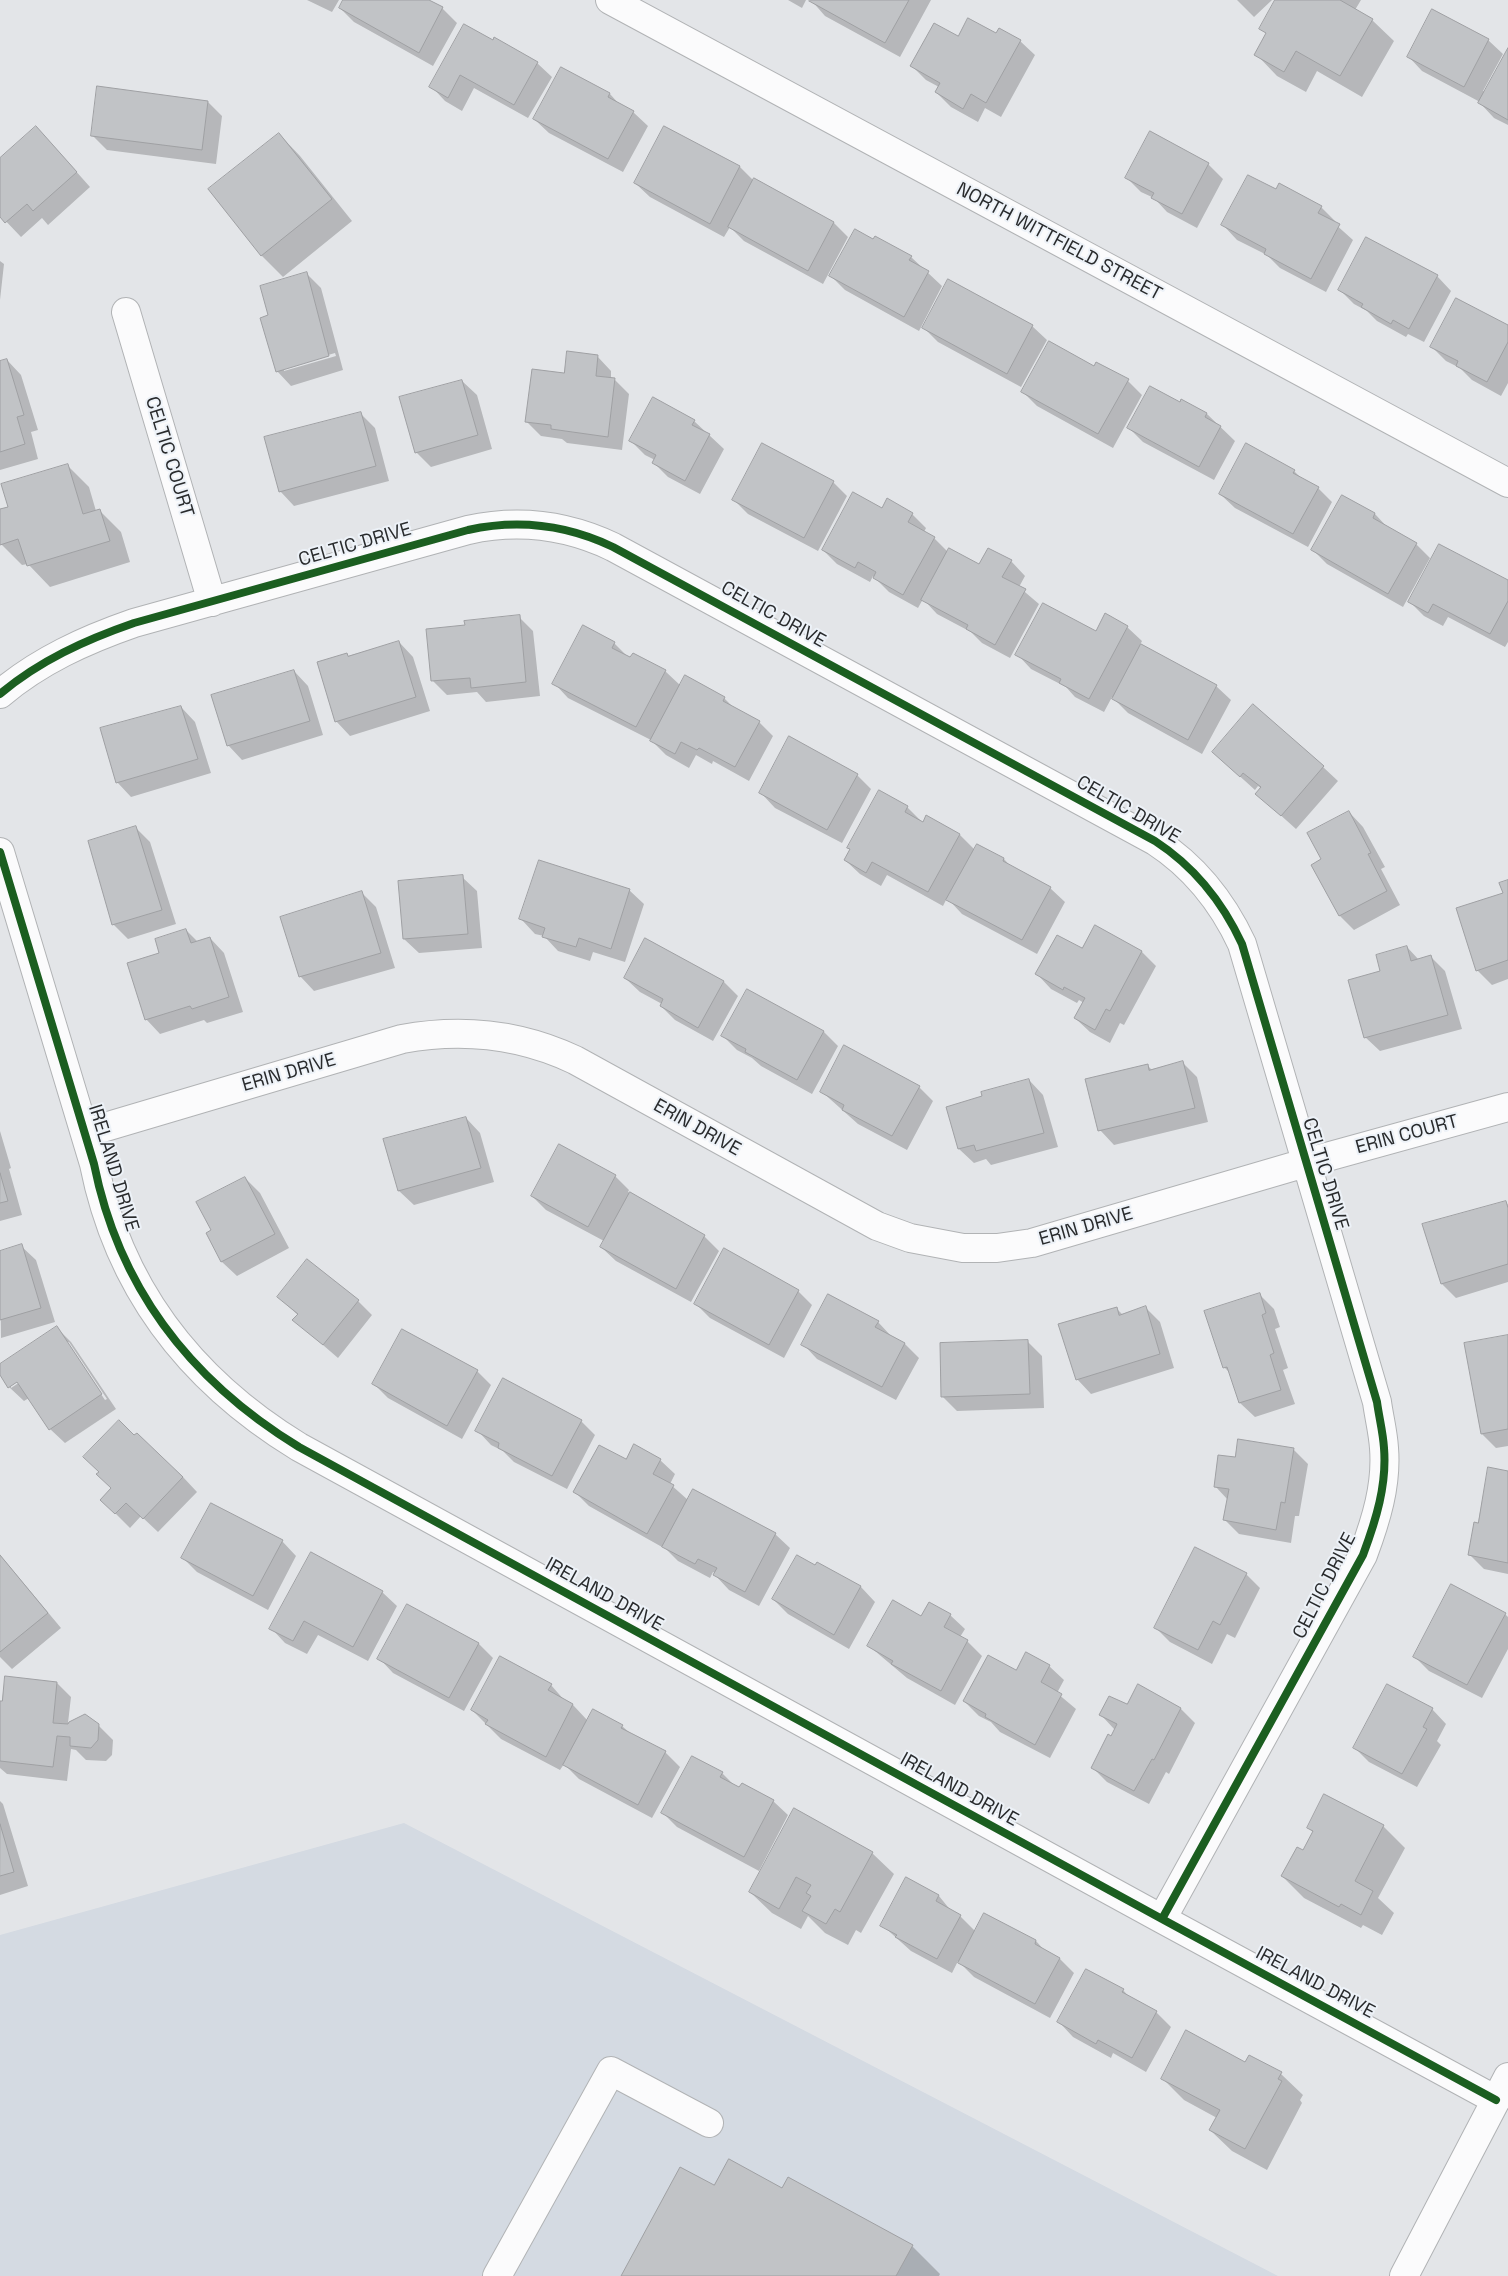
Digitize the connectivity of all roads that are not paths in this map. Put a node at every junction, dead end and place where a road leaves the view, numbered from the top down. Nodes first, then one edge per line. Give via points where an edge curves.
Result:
1 (610, 0) edge
2 (126, 312) dead end
3 (1508, 483) edge
4 (212, 602) junction
5 (0, 694) edge
6 (0, 852) edge
7 (1508, 1107) edge
8 (85, 1133) junction
9 (1305, 1163) junction
10 (1162, 1919) junction
11 (1502, 2088) edge
12 (709, 2123) dead end
13 (497, 2276) edge
14 (1404, 2276) edge

1 - 3 street, NORTH WITTFIELD STREET
2 - 4 street, CELTIC COURT
4 - 5 street, CELTIC DRIVE via 134,623 84,642 22,676
4 - 9 street, CELTIC DRIVE via 486,526 524,524 552,527 579,533 613,547 1155,841 1196,873 1218,899 1242,944
6 - 8 street, IRELAND DRIVE
7 - 9 street, ERIN COURT
8 - 9 street, ERIN DRIVE via 402,1040 456,1033 509,1038 560,1053 877,1226 944,1246 979,1249 1032,1243
8 - 10 street, IRELAND DRIVE via 101,1198 136,1282 154,1313 188,1357 253,1418 299,1447
9 - 10 street, CELTIC DRIVE via 1377,1402 1385,1464 1378,1510 1363,1554
10 - 11 street, IRELAND DRIVE
11 - 14 street
12 - 13 street via 611,2071

